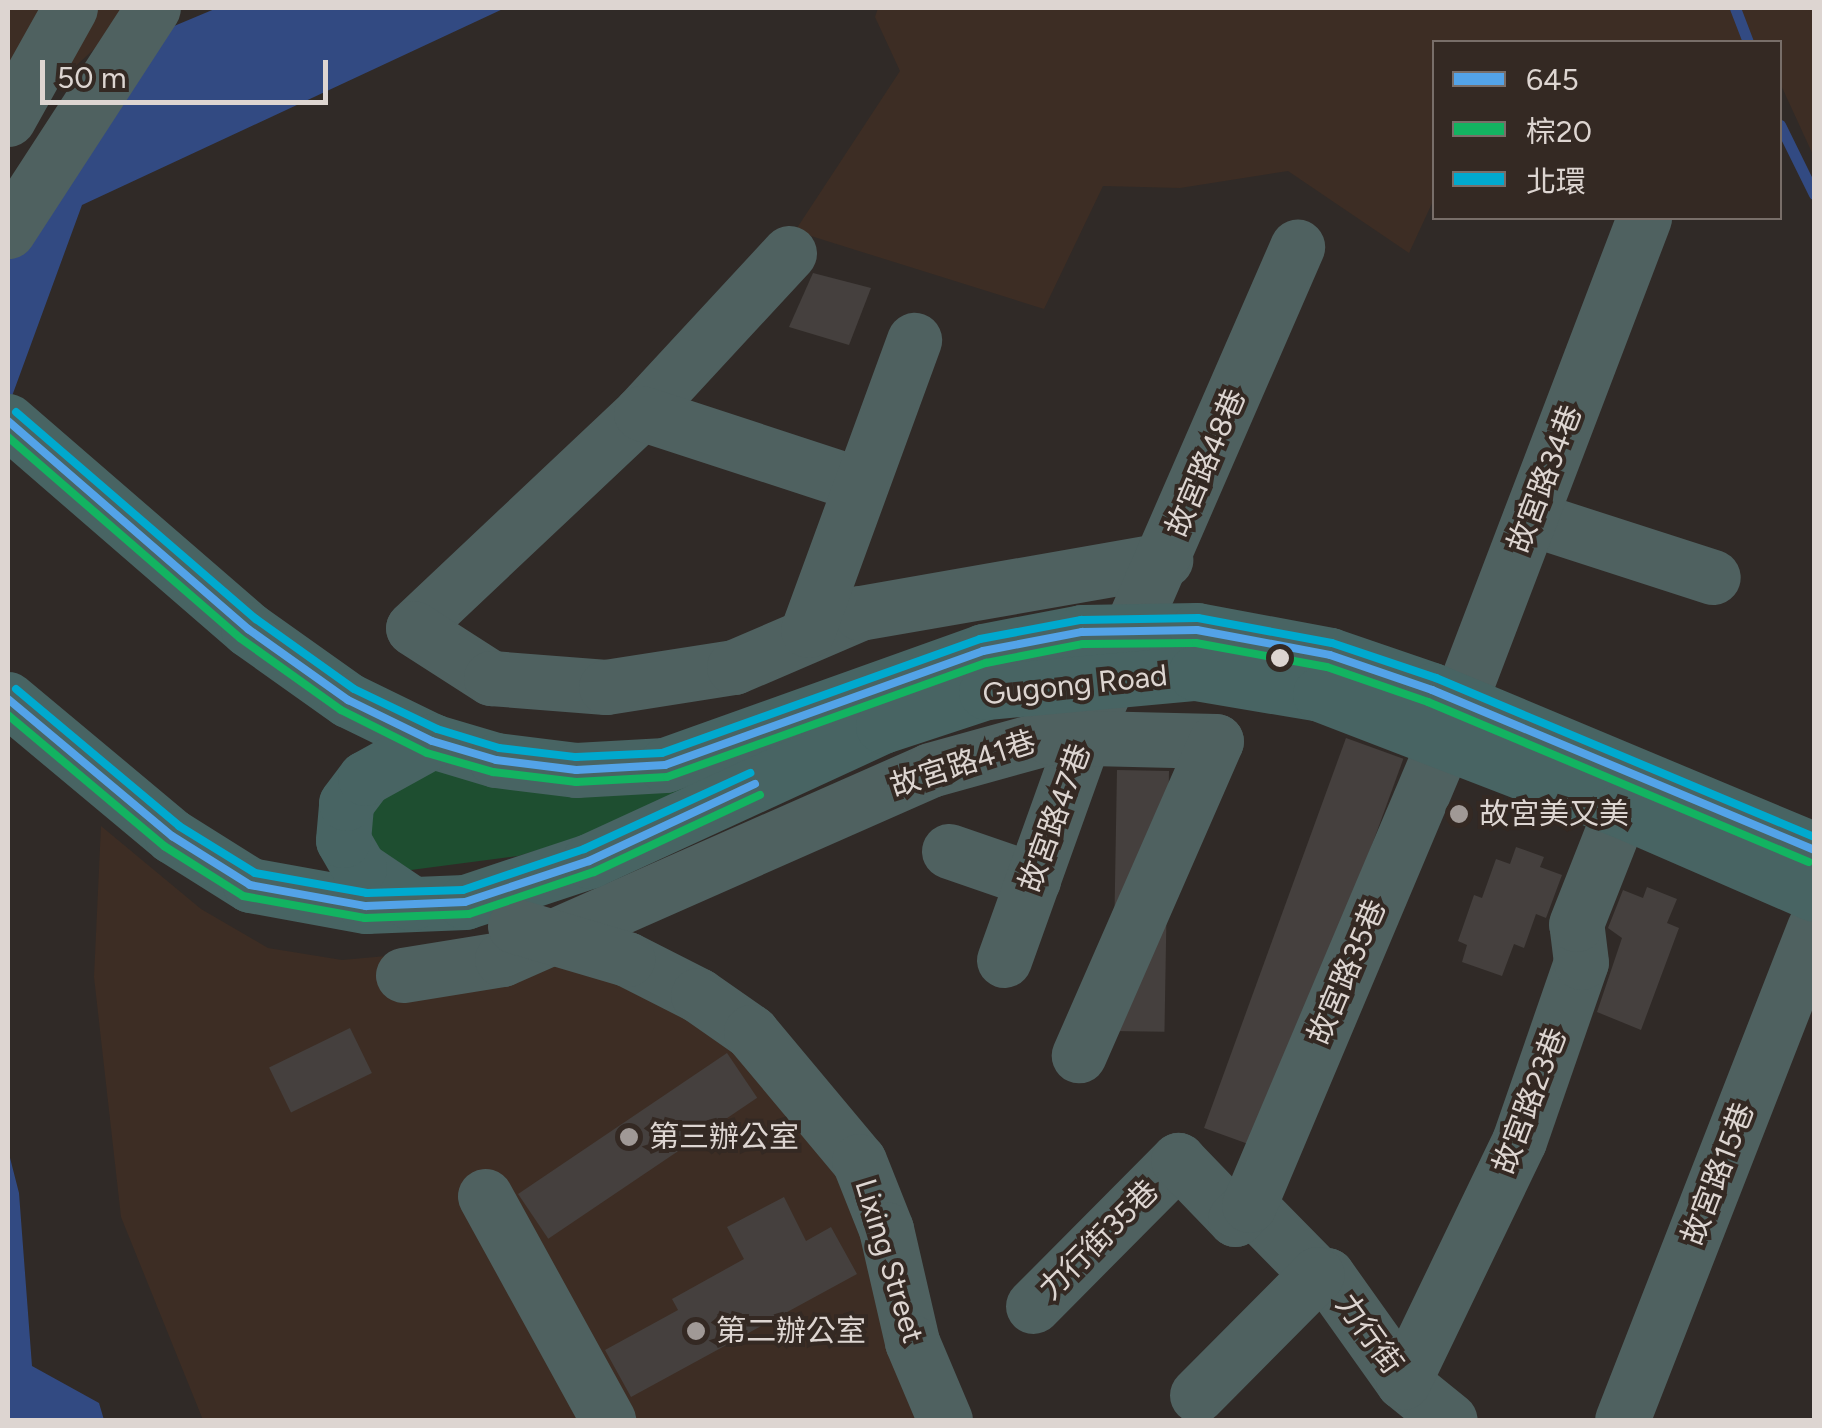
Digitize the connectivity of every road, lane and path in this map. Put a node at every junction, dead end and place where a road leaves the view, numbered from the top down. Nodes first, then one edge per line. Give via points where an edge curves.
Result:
1 (70, 8) edge
2 (153, 8) edge
3 (8, 119) edge
4 (1643, 220) edge
5 (8, 232) edge
6 (1298, 247) dead end
7 (789, 253) dead end
8 (914, 340) dead end
9 (642, 412) junction
10 (8, 420) edge
11 (861, 485) junction
12 (1530, 518) junction
13 (1165, 560) junction
14 (1713, 576) dead end
15 (808, 630) junction
16 (1121, 655) junction
17 (8, 699) edge
18 (1452, 721) junction
19 (1083, 739) junction
20 (432, 741) junction
21 (1621, 810) junction
22 (1814, 850) edge
23 (948, 851) dead end
24 (1033, 880) junction
25 (1814, 894) edge
26 (465, 902) junction
27 (411, 903) junction
28 (1814, 928) edge
29 (1004, 960) dead end
30 (404, 976) dead end
31 (1080, 1055) dead end
32 (485, 1196) dead end
33 (1249, 1205) junction
34 (1317, 1274) junction
35 (1033, 1306) dead end
36 (1403, 1382) junction
37 (1196, 1395) dead end
38 (608, 1420) edge
39 (945, 1420) edge
40 (1450, 1420) edge
41 (1622, 1420) edge

1 - 3 street
2 - 5 street
4 - 12 street, 故宮路34巷
6 - 13 street, 故宮路48巷
7 - 9 street
8 - 11 street
9 - 11 street
9 - 15 street via 414,628 491,678 606,687 734,667
10 - 20 main road, Gugong Road via 248,629 348,700
11 - 15 street
12 - 14 street
12 - 18 street, 故宮路34巷
13 - 15 street via 860,613
13 - 16 street, 故宮路48巷
16 - 18 main road, Gugong Road
16 - 19 street, 故宮路47巷
16 - 20 main road, Gugong Road via 1082,632 983,651 666,765 576,770 496,760
16 - 26 main road, Gugong Road via 883,726 589,861
17 - 27 main road, Gugong Road via 172,836 250,885 366,906
18 - 21 main road, Gugong Road
18 - 22 main road, Gugong Road
18 - 33 street, 故宮路35巷
19 - 24 street, 故宮路47巷
19 - 30 street, 故宮路41巷 via 1049,737 930,770 502,959
19 - 31 street, 故宮路41巷 via 1216,741
20 - 27 main road via 365,778 346,803 344,840 359,868
21 - 25 main road, Gugong Road
21 - 36 street, 故宮路23巷 via 1576,924 1580,962 1519,1141
23 - 24 street
24 - 29 street, 故宮路47巷
26 - 27 main road, Gugong Road
26 - 39 street, Lixing Street, bridge via 514,926 628,959 751,1032 858,1161 886,1230 912,1342
28 - 41 street, 故宮路15巷
32 - 38 street
33 - 34 street, 力行街
33 - 35 street, 力行街35巷 via 1235,1219 1178,1160
34 - 36 street, 力行街 via 1327,1276
34 - 37 street
36 - 40 street, 力行街

